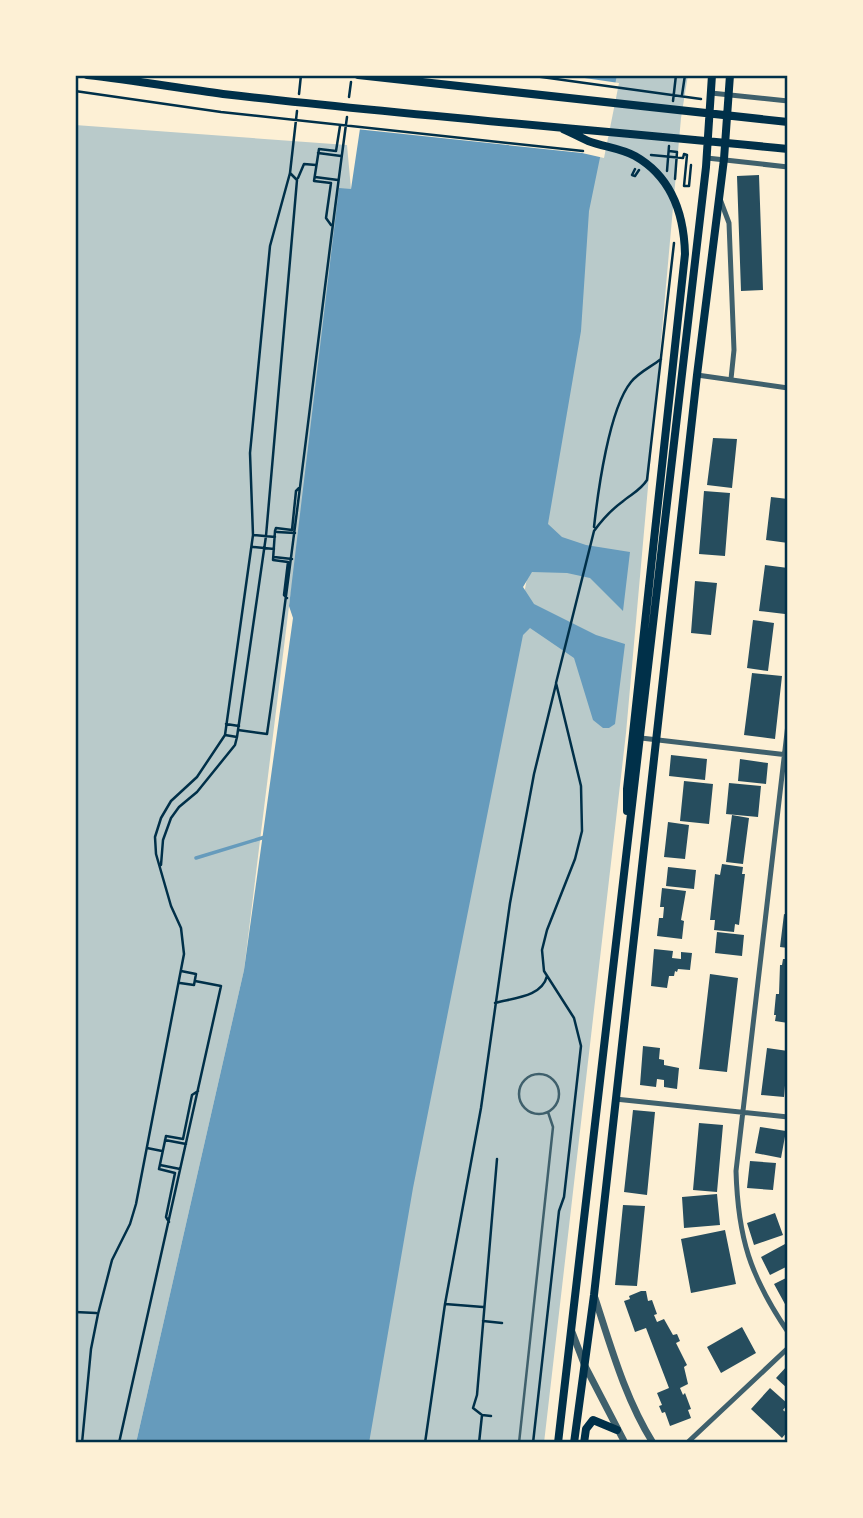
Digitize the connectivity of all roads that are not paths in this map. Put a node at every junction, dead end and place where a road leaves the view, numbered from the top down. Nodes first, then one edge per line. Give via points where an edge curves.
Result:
1 (87, 75) edge
2 (358, 75) edge
3 (712, 75) edge
4 (730, 75) edge
5 (727, 94) junction
6 (707, 96) junction
7 (788, 101) edge
8 (788, 122) edge
9 (563, 129) junction
10 (788, 149) edge
11 (707, 158) junction
12 (724, 159) junction
13 (788, 167) edge
14 (720, 198) junction
15 (697, 375) junction
16 (731, 379) junction
17 (788, 388) edge
18 (788, 724) edge
19 (641, 738) junction
20 (657, 740) junction
21 (786, 755) edge
22 (628, 831) junction
23 (615, 1099) junction
24 (548, 1112) junction
25 (743, 1112) junction
26 (788, 1117) edge
27 (594, 1295) junction
28 (570, 1328) junction
29 (788, 1332) edge
30 (788, 1348) edge
31 (585, 1366) junction
32 (617, 1430) junction
33 (519, 1443) edge
34 (558, 1443) edge
35 (574, 1443) edge
36 (584, 1443) edge
37 (625, 1443) edge
38 (653, 1443) edge
39 (687, 1443) edge

1 - 9 main road
2 - 8 main road
3 - 6 main road
4 - 5 main road
5 - 6 street
5 - 7 street
5 - 12 main road
6 - 11 main road
9 - 10 main road
9 - 22 main road via 647,164 664,181 682,220 685,254 627,789
11 - 12 street
11 - 19 main road
12 - 13 street
12 - 14 main road
14 - 15 main road
14 - 16 street via 729,223
15 - 16 street
15 - 20 main road
16 - 17 street
18 - 21 street
19 - 20 street
19 - 22 main road
20 - 21 street
20 - 23 main road
21 - 25 street
22 - 28 main road
23 - 25 street
23 - 27 main road
24 - 24 lane via 558,1102 559,1089 552,1078 534,1074 521,1086 520,1100 528,1111
24 - 33 lane via 553,1127
25 - 26 street
25 - 29 street via 736,1171 743,1244 754,1275
27 - 31 main road
27 - 38 street via 625,1388
28 - 31 street
28 - 34 main road
30 - 39 street
31 - 32 street
31 - 35 main road
32 - 36 main road via 593,1420
32 - 37 street

